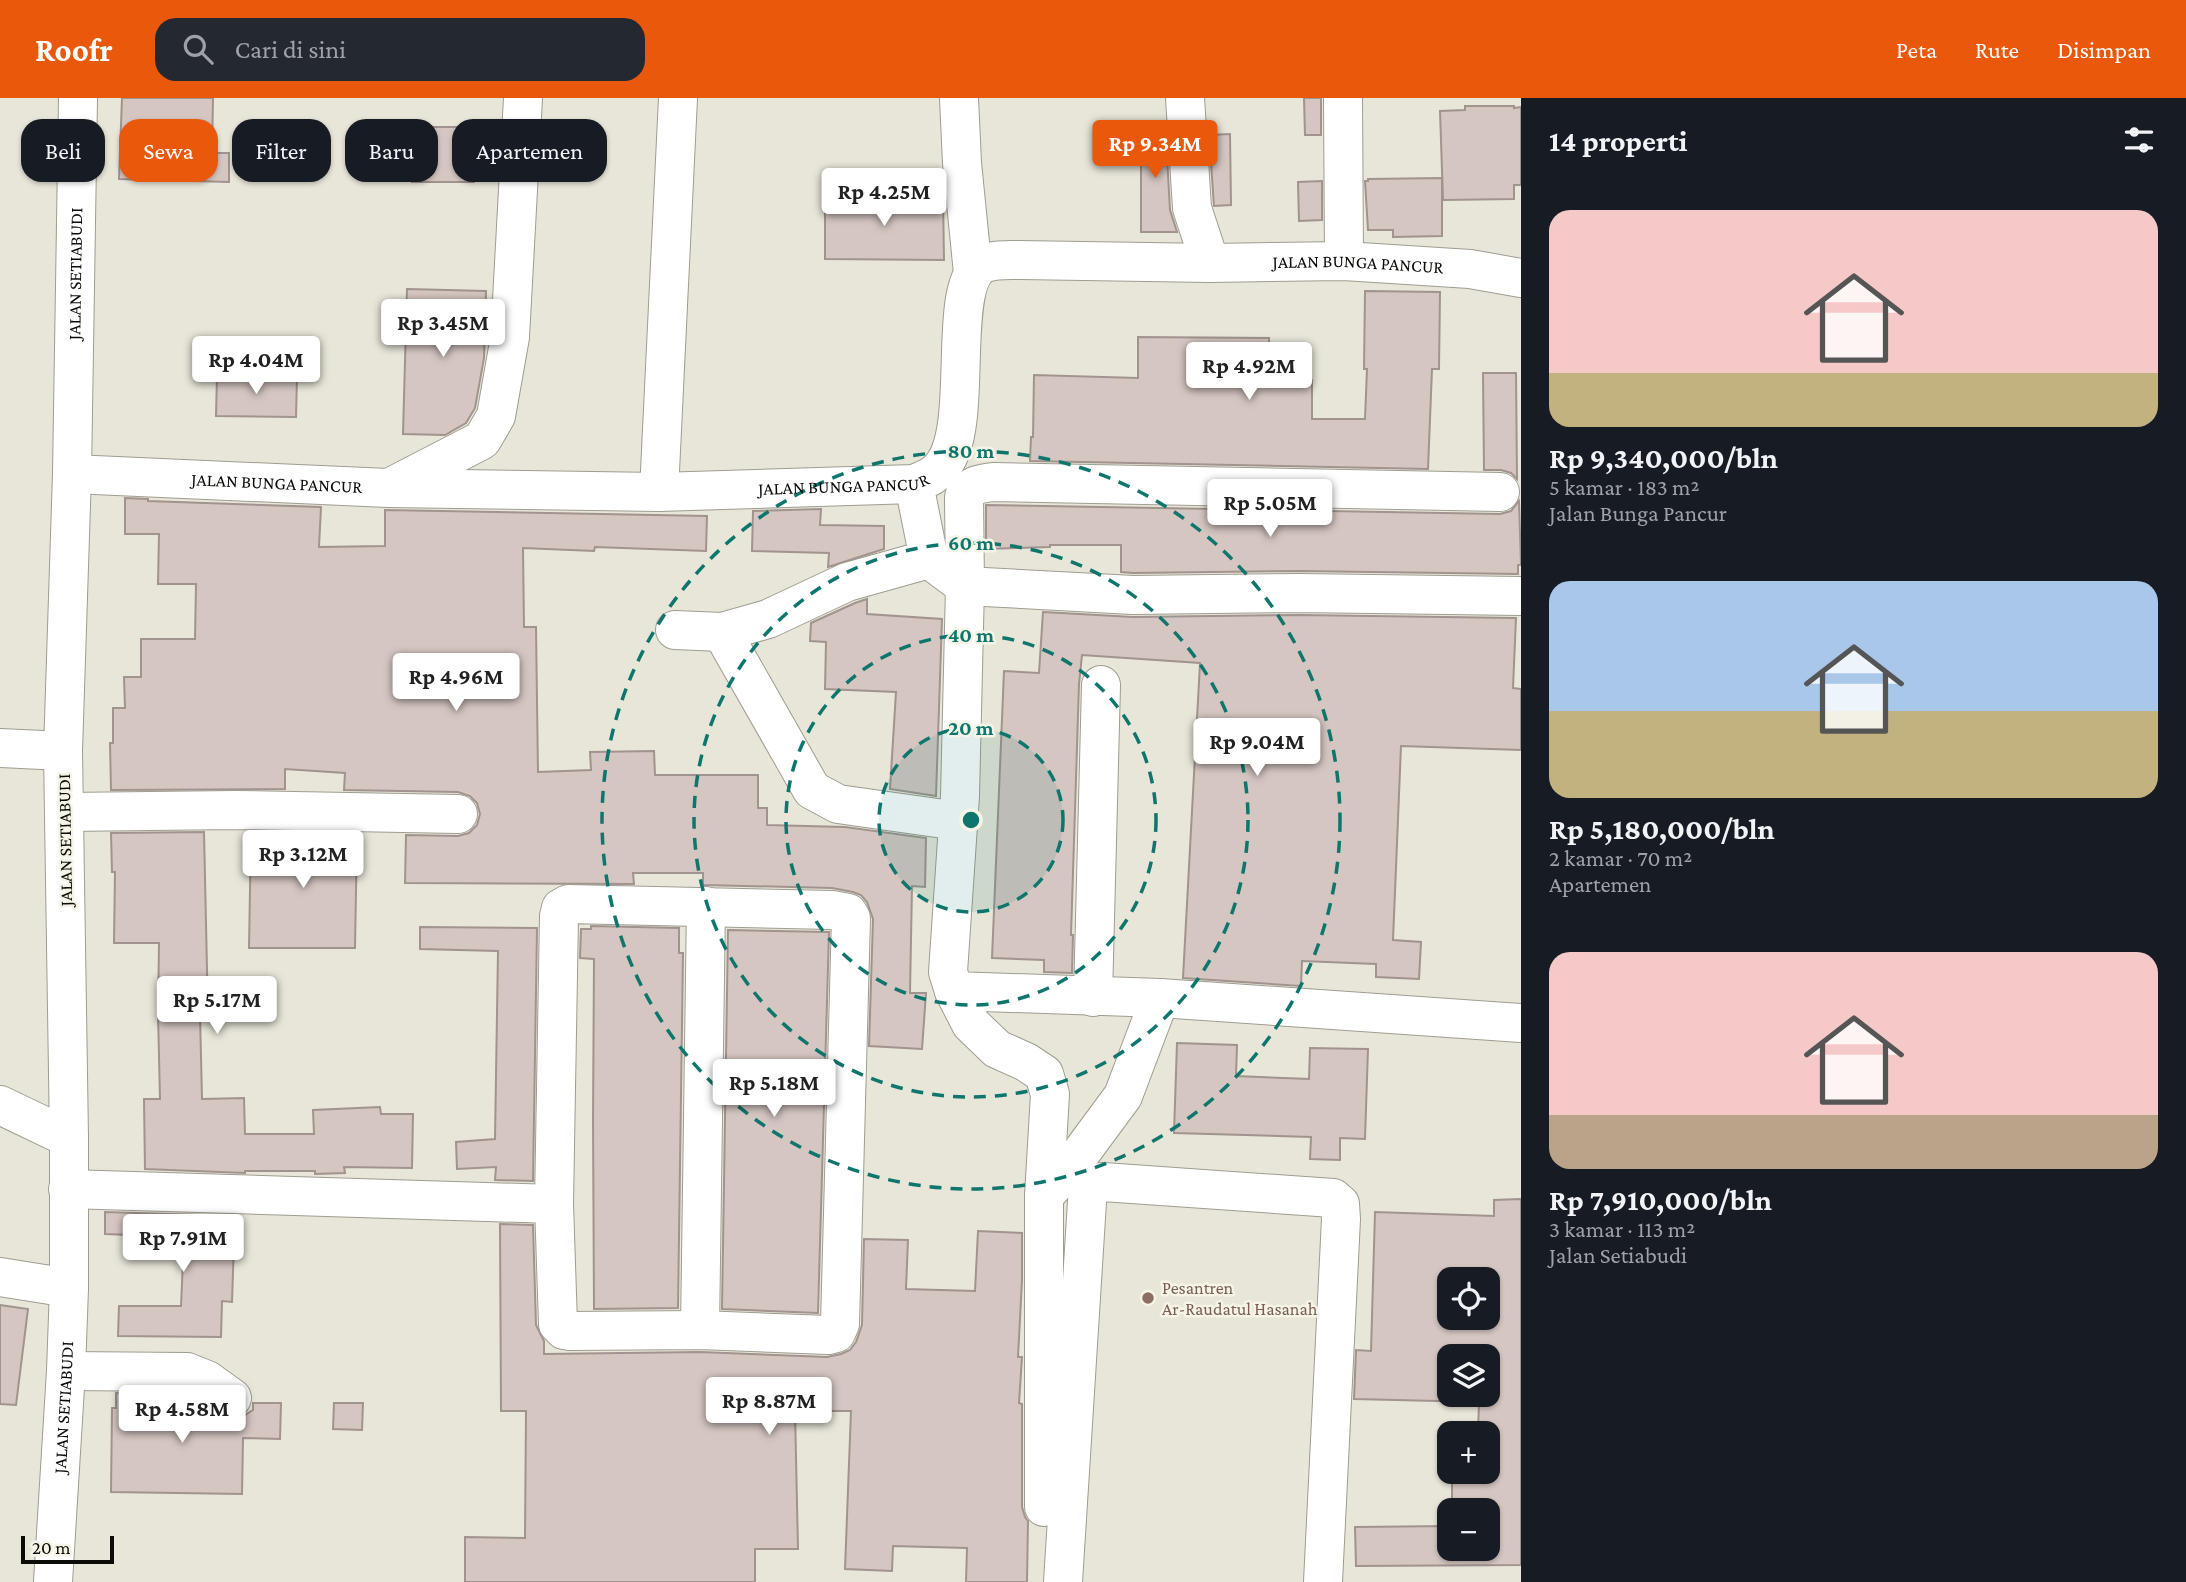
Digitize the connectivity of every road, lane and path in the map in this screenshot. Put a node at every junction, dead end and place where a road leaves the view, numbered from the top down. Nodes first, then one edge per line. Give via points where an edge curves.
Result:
1 (78, 98) edge
2 (523, 98) edge
3 (678, 98) edge
4 (959, 98) edge
5 (1185, 98) edge
6 (1343, 98) edge
7 (1344, 261) junction
8 (1210, 264) junction
9 (973, 273) junction
10 (1521, 278) edge
11 (72, 474) junction
12 (914, 484) junction
13 (388, 488) junction
14 (659, 492) junction
15 (1500, 492) dead end
16 (929, 559) junction
17 (965, 586) junction
18 (1521, 596) edge
19 (675, 630) dead end
20 (722, 632) junction
21 (1101, 685) dead end
22 (0, 748) edge
23 (63, 751) junction
24 (65, 812) junction
25 (458, 814) dead end
26 (958, 821) junction
27 (706, 906) junction
28 (954, 991) junction
29 (1093, 997) junction
30 (1160, 998) junction
31 (1521, 1023) edge
32 (0, 1105) edge
33 (69, 1138) junction
34 (68, 1189) junction
35 (1044, 1196) junction
36 (554, 1204) junction
37 (0, 1277) edge
38 (69, 1288) junction
39 (700, 1330) junction
40 (66, 1371) junction
41 (232, 1398) dead end
42 (53, 1582) edge
43 (1042, 1582) edge
44 (1063, 1582) edge
45 (1323, 1582) edge

1 - 11 street, JALAN SETIABUDI
2 - 13 street via 510,338 496,416 482,440
3 - 14 street
4 - 9 street
5 - 8 street via 1192,208
6 - 7 street
7 - 8 street, JALAN BUNGA PANCUR
7 - 10 street, JALAN BUNGA PANCUR via 1470,269
8 - 9 street, JALAN BUNGA PANCUR via 1020,260 982,264
9 - 12 street, JALAN BUNGA PANCUR via 963,310 956,435 945,463 930,478
11 - 13 street, JALAN BUNGA PANCUR
11 - 23 street, JALAN SETIABUDI
12 - 14 street, JALAN BUNGA PANCUR
12 - 16 street
13 - 14 street, JALAN BUNGA PANCUR
15 - 17 street via 977,485 964,497
16 - 17 street
16 - 20 street via 847,582 768,620
17 - 18 street via 1133,595
17 - 26 street
19 - 20 street
20 - 26 street via 812,790 838,804
21 - 29 street
22 - 23 street
23 - 24 street, JALAN SETIABUDI
24 - 25 street
24 - 33 street, JALAN SETIABUDI
26 - 28 street via 948,972
27 - 36 street via 568,904 561,908
27 - 39 street
27 - 39 street via 840,911 848,913 852,923 838,1329 828,1335
28 - 29 street
28 - 35 street via 971,1024 997,1049 1044,1074 1050,1094
29 - 30 street
30 - 31 street
30 - 35 street via 1123,1096
32 - 33 street
33 - 34 street, JALAN SETIABUDI
34 - 36 street
34 - 38 street, JALAN SETIABUDI
35 - 43 street
36 - 39 street via 556,1320 560,1327 570,1331
37 - 38 street
38 - 40 street, JALAN SETIABUDI
40 - 41 street via 187,1373 207,1380
40 - 42 street, JALAN SETIABUDI
44 - 45 street via 1088,1186 1103,1182 1333,1198 1340,1204

